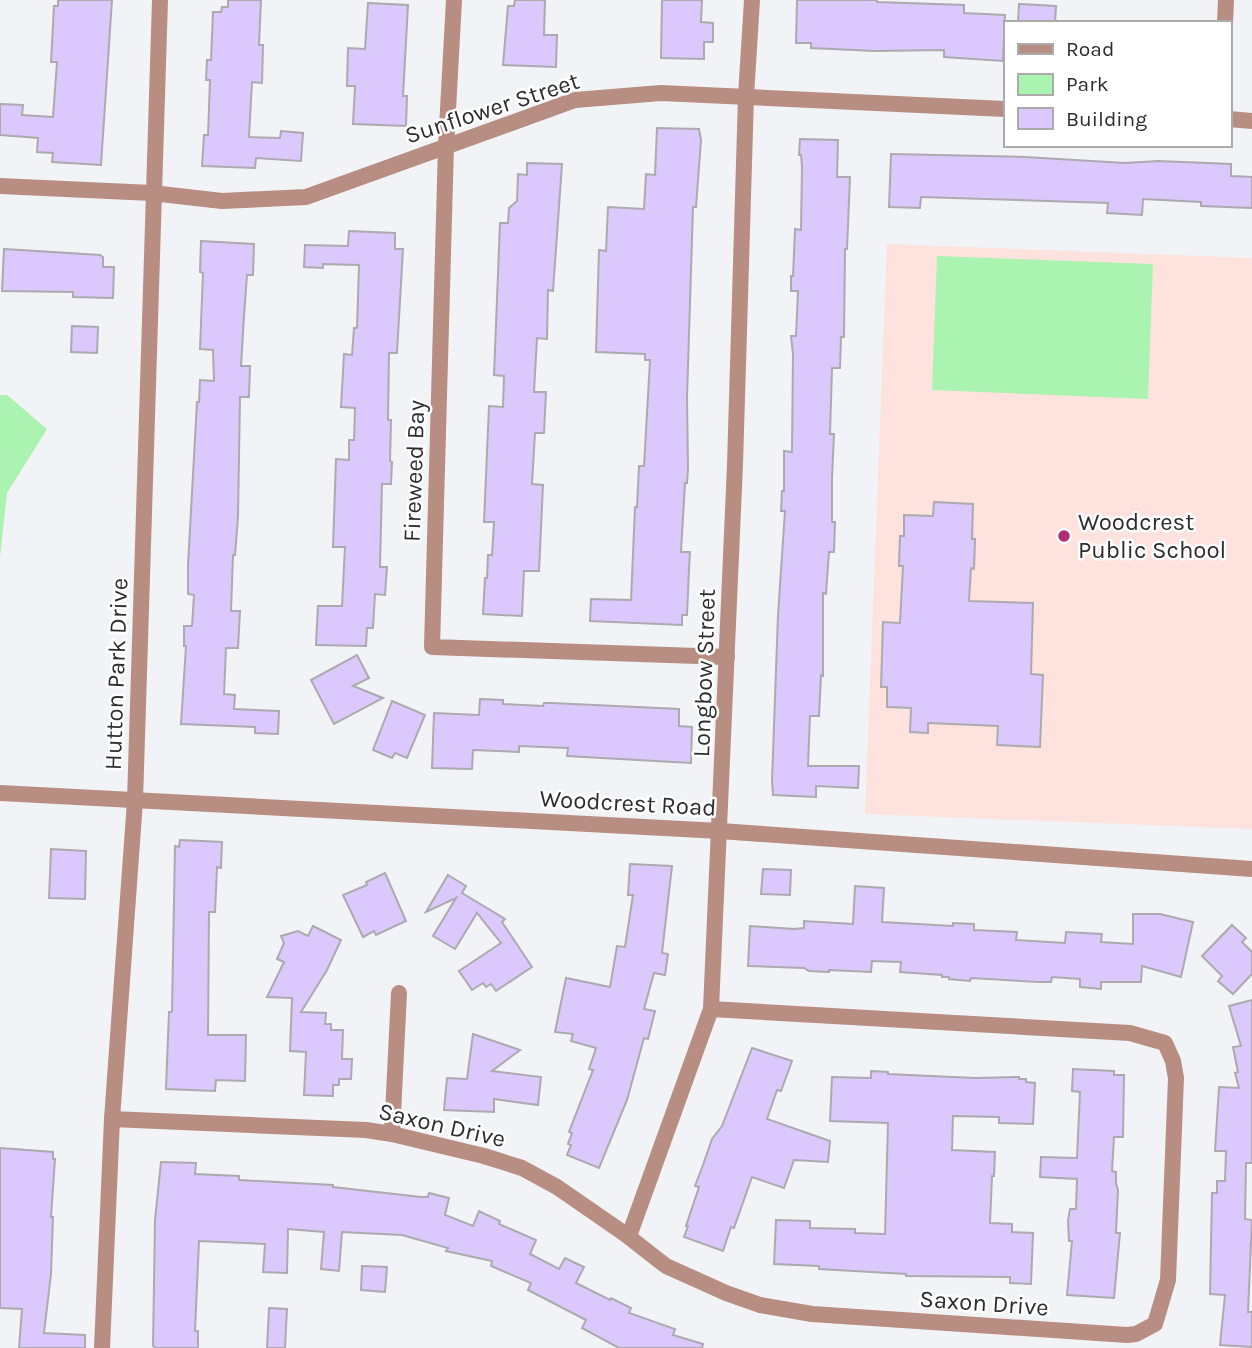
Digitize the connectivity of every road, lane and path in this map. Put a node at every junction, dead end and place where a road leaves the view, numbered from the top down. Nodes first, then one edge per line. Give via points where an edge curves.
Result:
1 (160, 0) edge
2 (454, 0) edge
3 (752, 0) edge
4 (1226, 0) edge
5 (1225, 21) edge
6 (746, 96) junction
7 (1004, 109) edge
8 (1231, 120) edge
9 (1252, 121) edge
10 (446, 146) junction
11 (0, 186) edge
12 (152, 193) junction
13 (727, 657) junction
14 (0, 793) edge
15 (135, 801) junction
16 (720, 831) junction
17 (1252, 869) edge
18 (399, 993) dead end
19 (711, 1009) junction
20 (112, 1119) junction
21 (392, 1134) junction
22 (629, 1236) junction
23 (102, 1348) edge

1 - 12 street, Hutton Park Drive
2 - 10 street, Fireweed Bay
3 - 6 street, Longbow Street
4 - 5 street
6 - 7 street, Sunflower Street
6 - 10 street, Sunflower Street via 661,93 575,100
6 - 13 street, Longbow Street
8 - 9 street
10 - 12 street, Sunflower Street via 306,197 222,201
10 - 13 street, Fireweed Bay via 432,647
11 - 12 street, Sunflower Street
12 - 15 street, Hutton Park Drive
13 - 16 street, Longbow Street
14 - 15 street, Woodcrest Road
15 - 16 street, Woodcrest Road
15 - 20 street, Hutton Park Drive
16 - 17 street, Woodcrest Road
16 - 19 street, Longbow Street
18 - 21 street
19 - 22 street, Longbow Street
19 - 22 street, Saxon Drive via 1130,1033 1164,1043 1176,1078 1168,1280 1160,1311 1155,1324 1127,1335 812,1314 760,1305 726,1293 666,1266
20 - 21 street, Saxon Drive
20 - 23 street, Hutton Park Drive
21 - 22 street, Saxon Drive via 522,1168

